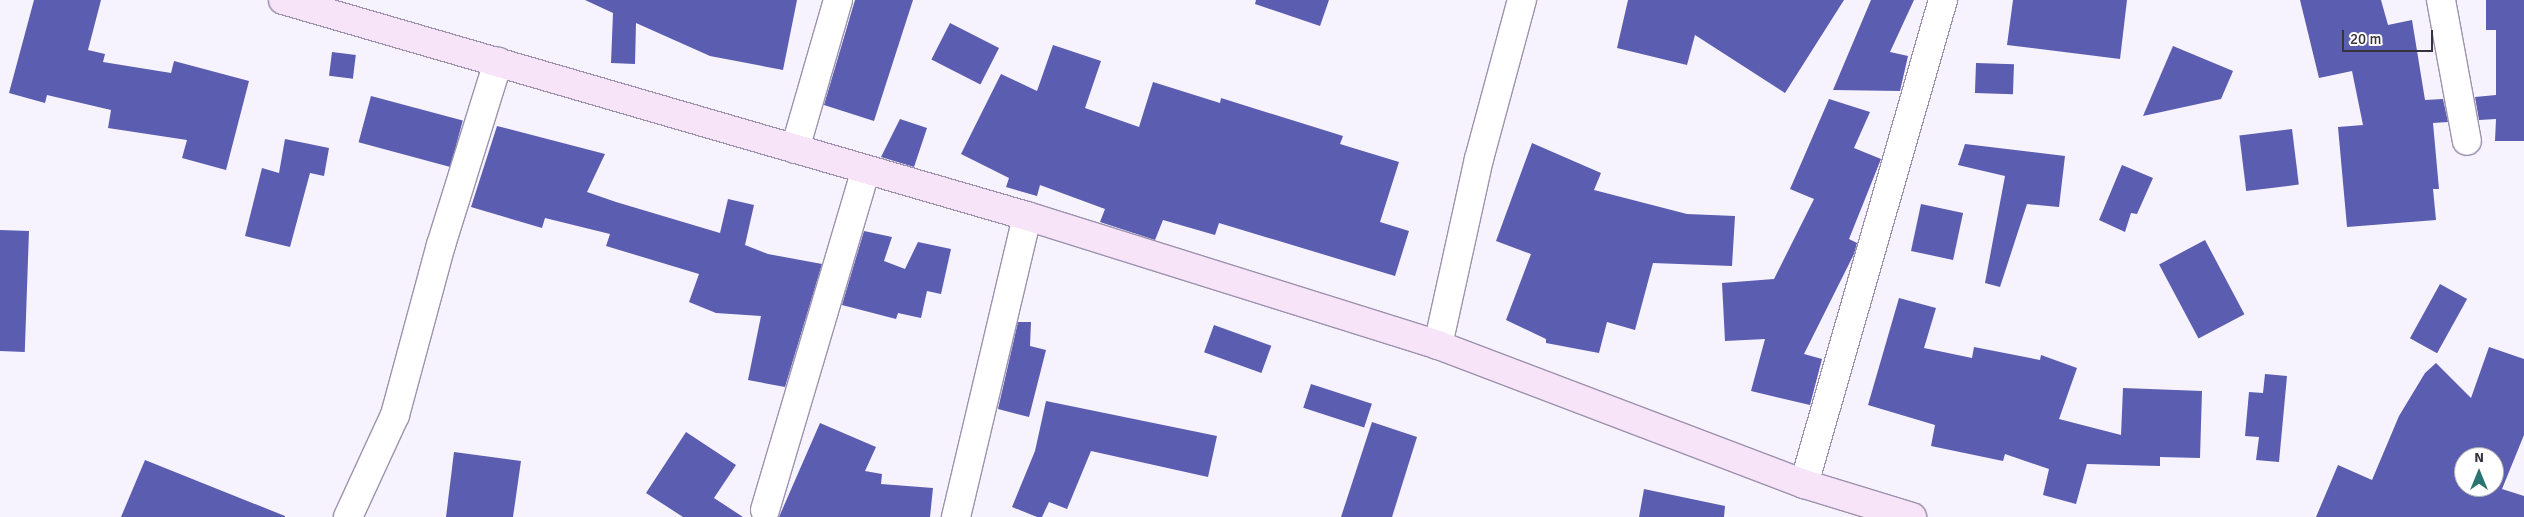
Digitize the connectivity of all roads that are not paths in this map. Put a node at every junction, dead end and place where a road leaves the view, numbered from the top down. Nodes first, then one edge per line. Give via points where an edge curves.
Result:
1 (283, 0) edge
2 (838, 0) edge
3 (1522, 0) edge
4 (1943, 0) edge
5 (2441, 0) edge
6 (498, 62) junction
7 (2467, 141) dead end
8 (795, 149) junction
9 (866, 170) junction
10 (1028, 216) junction
11 (1438, 345) junction
12 (1804, 484) junction
13 (765, 510) dead end
14 (348, 517) edge
15 (956, 517) edge
16 (1912, 517) edge

1 - 6 street
2 - 8 street
3 - 11 street via 1479,159
4 - 12 street
5 - 7 street
6 - 8 street
6 - 14 street via 441,245 395,415
8 - 9 street
9 - 10 street
9 - 13 street
10 - 11 street
10 - 15 street
11 - 12 street
12 - 16 street

